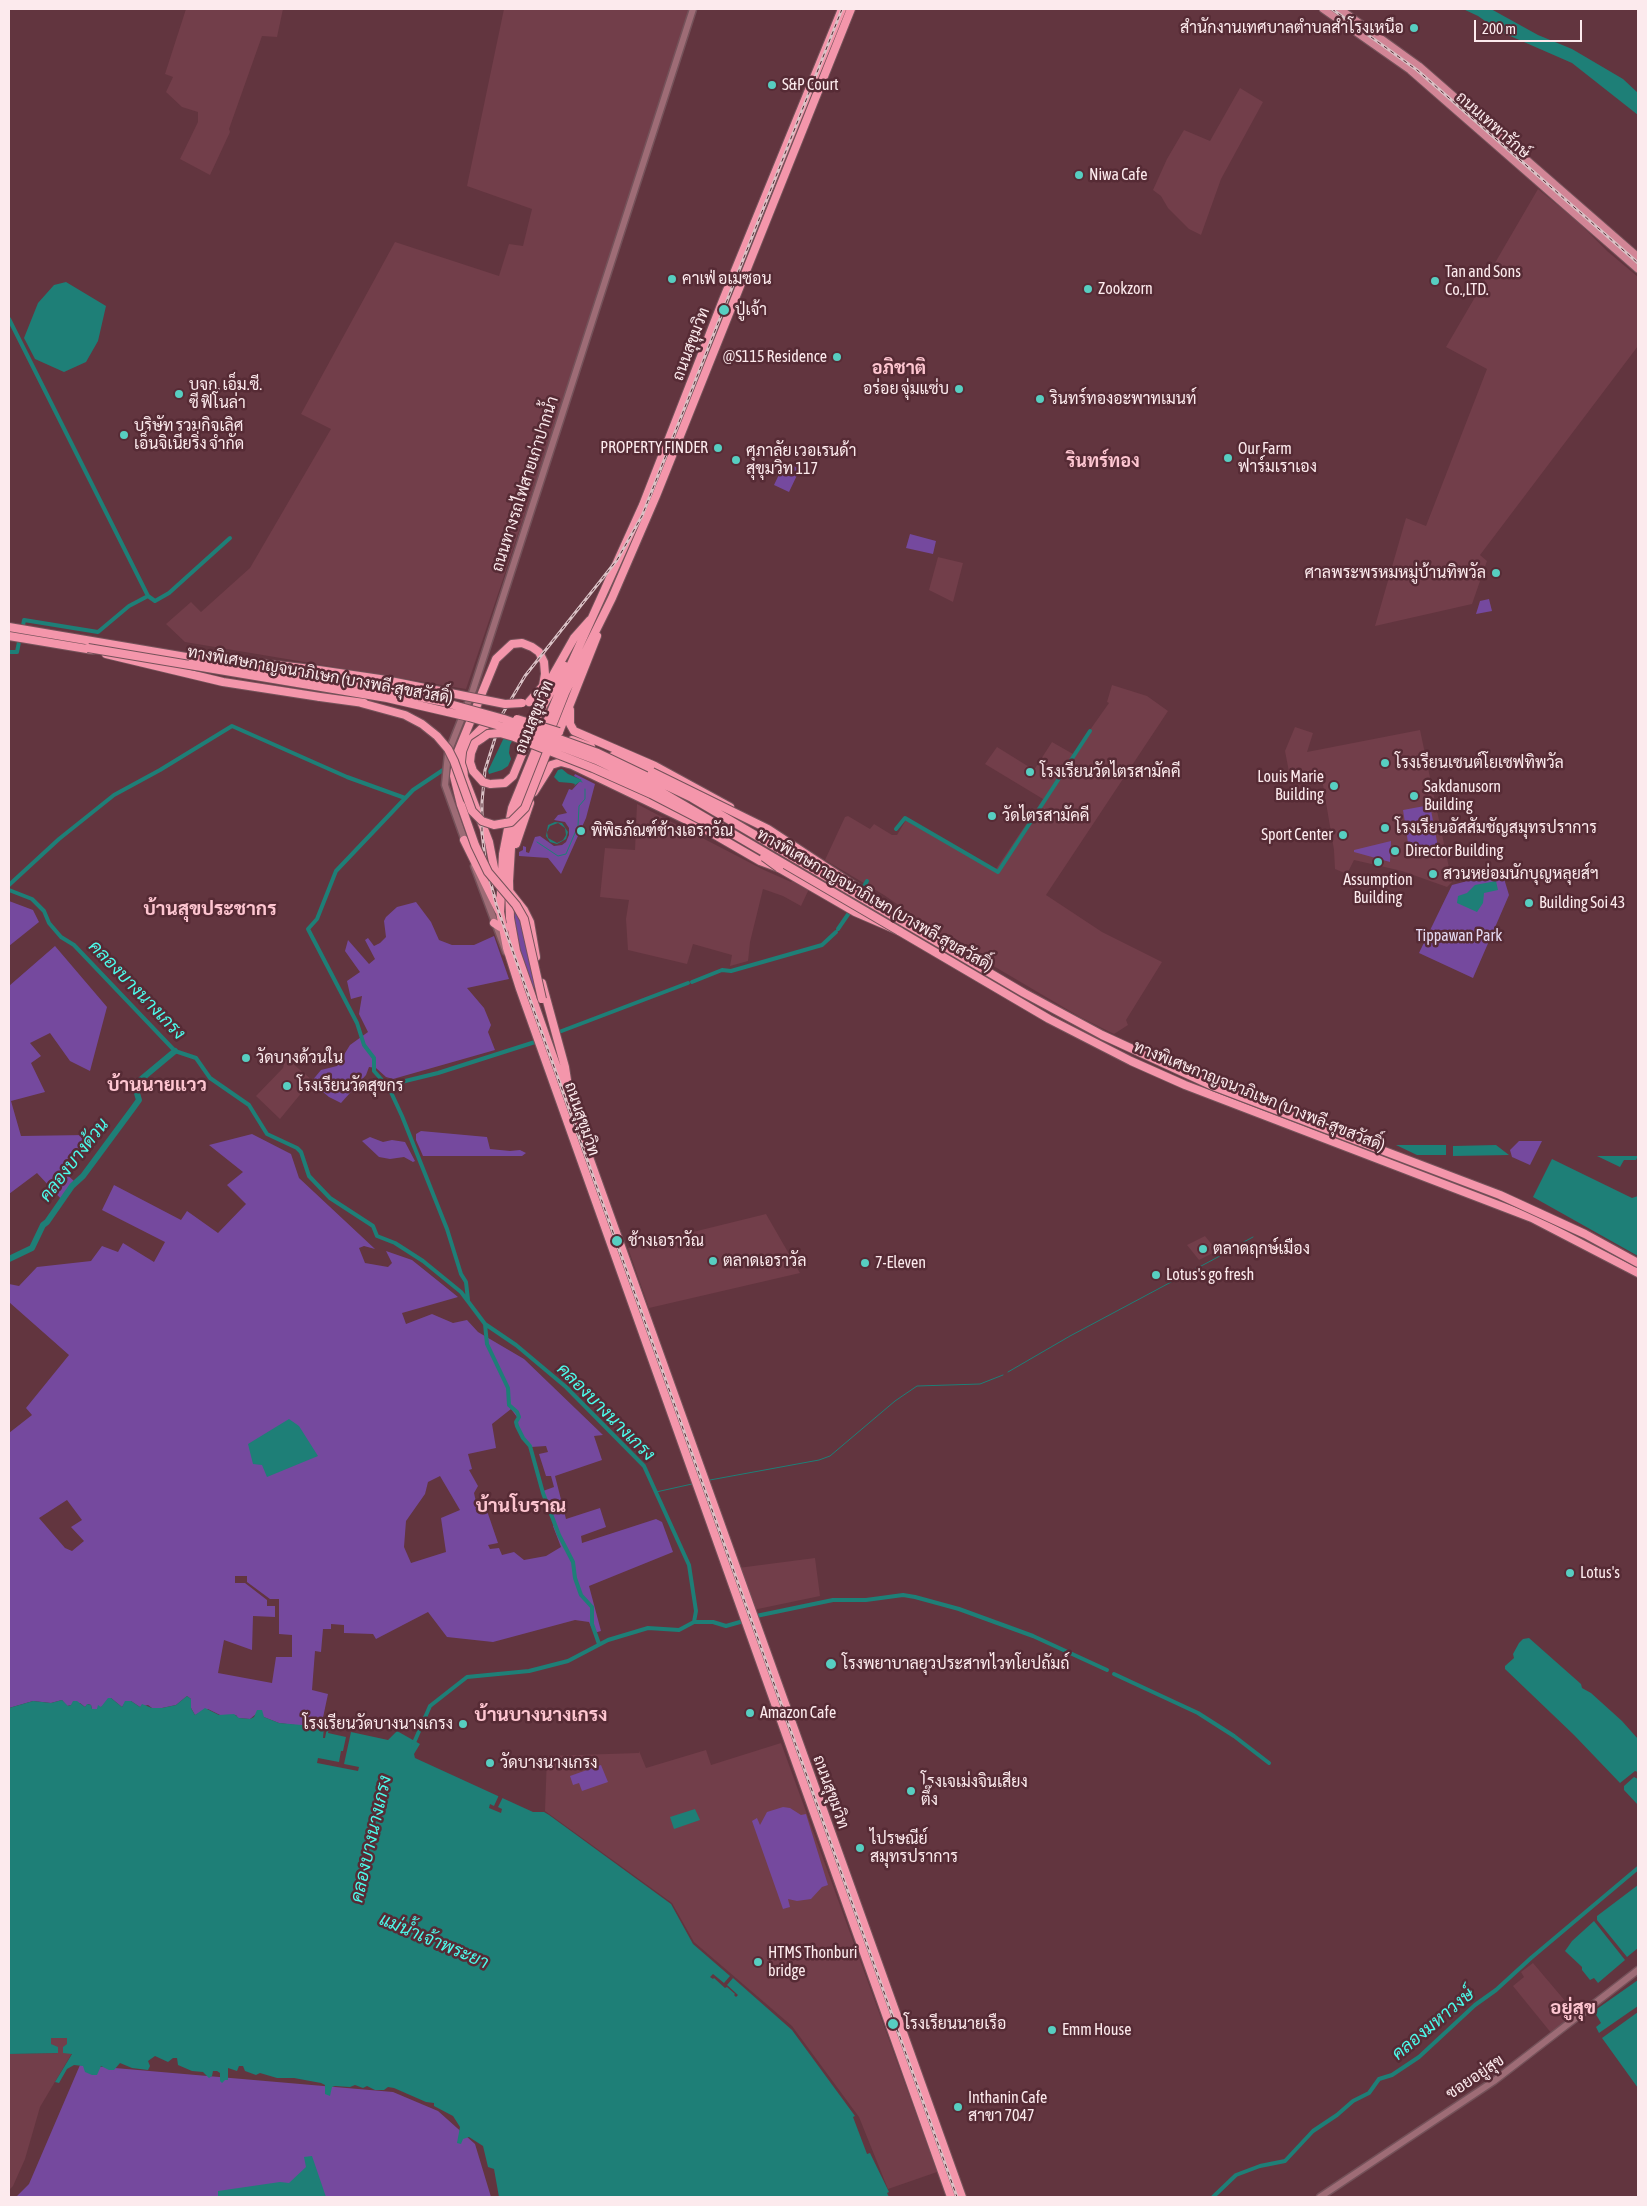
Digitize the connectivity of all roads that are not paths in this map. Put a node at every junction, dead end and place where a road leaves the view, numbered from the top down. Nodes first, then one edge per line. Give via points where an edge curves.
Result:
1 (693, 9) edge
2 (842, 9) edge
3 (851, 9) edge
4 (1323, 9) edge
5 (1340, 9) edge
6 (760, 210) junction
7 (769, 212) junction
8 (1638, 257) edge
9 (1638, 269) edge
10 (635, 534) junction
11 (612, 598) junction
12 (594, 617) junction
13 (590, 626) junction
14 (9, 627) edge
15 (9, 636) edge
16 (593, 646) junction
17 (88, 648) junction
18 (192, 658) junction
19 (525, 702) junction
20 (571, 702) junction
21 (361, 703) junction
22 (566, 763) junction
23 (464, 777) junction
24 (674, 784) dead end
25 (534, 792) junction
26 (751, 820) junction
27 (464, 840) junction
28 (494, 864) junction
29 (779, 868) junction
30 (509, 881) junction
31 (509, 892) junction
32 (500, 909) junction
33 (904, 922) junction
34 (494, 923) junction
35 (506, 927) junction
36 (899, 932) junction
37 (512, 965) junction
38 (571, 1107) junction
39 (573, 1125) junction
40 (1638, 1263) edge
41 (1638, 1273) edge
42 (690, 1454) junction
43 (863, 1948) junction
44 (874, 1951) junction
45 (868, 1962) junction
46 (1638, 1970) edge
47 (952, 2197) edge
48 (960, 2197) edge
49 (1320, 2197) edge

1 - 27 main road, ถนนทางรถไฟสายเก่าปากน้ำ via 478,674 448,753 445,785
2 - 6 highway, ถนนสุขุมวิท
3 - 7 highway, ถนนสุขุมวิท
4 - 9 main road, ถนนเทพารักษ์ via 1410,70
5 - 8 main road, ถนนเทพารักษ์ via 1419,66
6 - 7 highway
6 - 10 highway, ถนนสุขุมวิท
7 - 10 highway, ถนนสุขุมวิท
10 - 11 highway, ถนนสุขุมวิท
10 - 12 highway, ถนนสุขุมวิท
11 - 16 highway
11 - 30 highway, ถนนสุขุมวิท via 569,684 525,794 514,834
12 - 13 highway, ถนนสุขุมวิท
12 - 19 highway via 574,638 545,690 537,698
13 - 29 highway, bridge via 538,715 514,776 505,783 490,784 483,782 473,771 470,762 472,748 477,741 488,734 514,737 593,768 657,797 743,844
13 - 32 highway, ถนนสุขุมวิท via 512,808 503,854
14 - 18 highway, ทางพิเศษกาญจนาภิเษก (บางพลี-สุขสวัสดิ์)
15 - 17 highway, ทางพิเศษกาญจนาภิเษก (บางพลี-สุขสวัสดิ์)
16 - 20 highway
16 - 21 highway, bridge via 525,808 511,822 494,825 482,821 472,811 448,749 422,724 405,715
17 - 21 highway, bridge via 223,682
17 - 36 highway, ทางพิเศษกาญจนาภิเษก (บางพลี-สุขสวัสดิ์), bridge via 387,698 527,734 596,760 658,790
18 - 19 highway, bridge via 312,669 505,704
18 - 33 highway, ทางพิเศษกาญจนาภิเษก (บางพลี-สุขสวัสดิ์), bridge via 413,695 473,709 562,739 629,766 692,798
19 - 38 highway, bridge via 543,686 544,662 532,647 512,644 496,659 457,754 454,776 475,845 488,872 524,918
20 - 25 highway
20 - 26 highway, bridge via 569,720 574,731 697,788
21 - 23 highway, bridge via 400,709 426,721 449,743
22 - 24 highway via 566,748 574,740
22 - 25 highway via 551,765
22 - 29 highway, bridge
23 - 26 highway, bridge via 464,751 474,734 498,720 522,720 630,762
23 - 28 highway
25 - 30 highway via 518,838
26 - 33 highway, bridge
27 - 28 highway
27 - 32 highway
27 - 34 main road, ถนนทางรถไฟสายเก่าปากน้ำ
28 - 32 highway
29 - 36 highway, bridge via 855,912
30 - 31 highway, ถนนสุขุมวิท
31 - 35 highway, ถนนสุขุมวิท
31 - 38 highway via 530,922 537,967 565,1067
32 - 35 highway, ถนนสุขุมวิท
33 - 40 highway, ทางพิเศษกาญจนาภิเษก (บางพลี-สุขสวัสดิ์), bridge via 1084,1026 1161,1063 1213,1086 1500,1195 1585,1234
34 - 35 highway
34 - 37 main road, ถนนทางรถไฟสายเก่าปากน้ำ
35 - 37 highway, ถนนสุขุมวิท
35 - 38 highway, ถนนสุขุมวิท
36 - 41 highway, ทางพิเศษกาญจนาภิเษก (บางพลี-สุขสวัสดิ์) via 1050,1019 1131,1061 1185,1085 1532,1218
37 - 39 highway, ถนนสุขุมวิท
38 - 39 highway, ถนนสุขุมวิท
39 - 42 highway, ถนนสุขุมวิท
42 - 43 highway, ถนนสุขุมวิท
42 - 44 highway, ถนนสุขุมวิท
43 - 44 highway
43 - 45 highway, ถนนสุขุมวิท
44 - 45 highway
44 - 48 highway, ถนนสุขุมวิท
45 - 47 highway, ถนนสุขุมวิท
46 - 49 main road, ซอยอยู่สุข via 1494,2081

